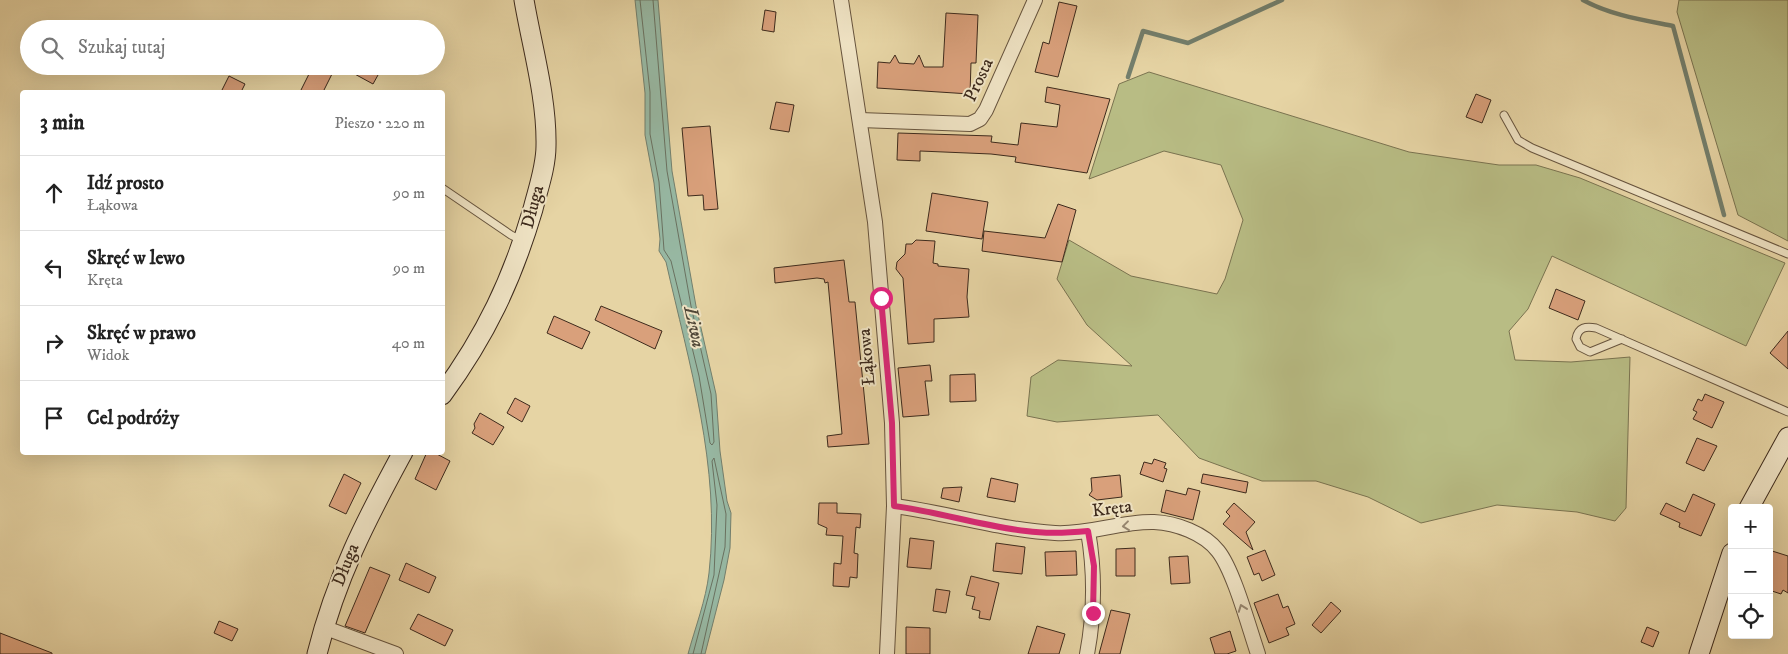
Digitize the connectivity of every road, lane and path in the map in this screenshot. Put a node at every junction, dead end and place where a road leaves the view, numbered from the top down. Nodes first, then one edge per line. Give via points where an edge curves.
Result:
1 (524, 0) edge
2 (841, 0) edge
3 (1035, 0) edge
4 (1504, 115) dead end
5 (860, 120) junction
6 (445, 190) edge
7 (523, 241) junction
8 (1788, 254) edge
9 (1622, 340) junction
10 (445, 391) edge
11 (1788, 412) edge
12 (1788, 437) edge
13 (401, 455) edge
14 (1752, 504) edge
15 (894, 506) junction
16 (1088, 531) junction
17 (1728, 566) edge
18 (323, 627) junction
19 (317, 654) edge
20 (396, 654) edge
21 (887, 654) edge
22 (1087, 654) edge
23 (1258, 654) edge
24 (1700, 654) edge

1 - 7 street, Długa via 544,112 546,149
2 - 5 street, Łąkowa
3 - 5 street, Prosta via 980,119 970,124
4 - 8 lane via 1518,140 1532,148
5 - 15 street, Łąkowa via 875,222 892,423
6 - 7 lane
7 - 10 street, Długa via 500,301 468,360
9 - 9 lane via 1590,326 1581,328 1576,339 1580,347 1590,352
9 - 11 lane
12 - 14 street via 1781,459
13 - 18 street, Długa via 345,565
15 - 16 street, Kręta via 1026,531
15 - 21 street, Łąkowa
16 - 22 street via 1094,590
23 -> 16 street, Kręta via 1228,569 1218,551 1201,536 1180,527 1153,522
17 - 24 street
18 - 19 street, Długa
18 - 20 street

